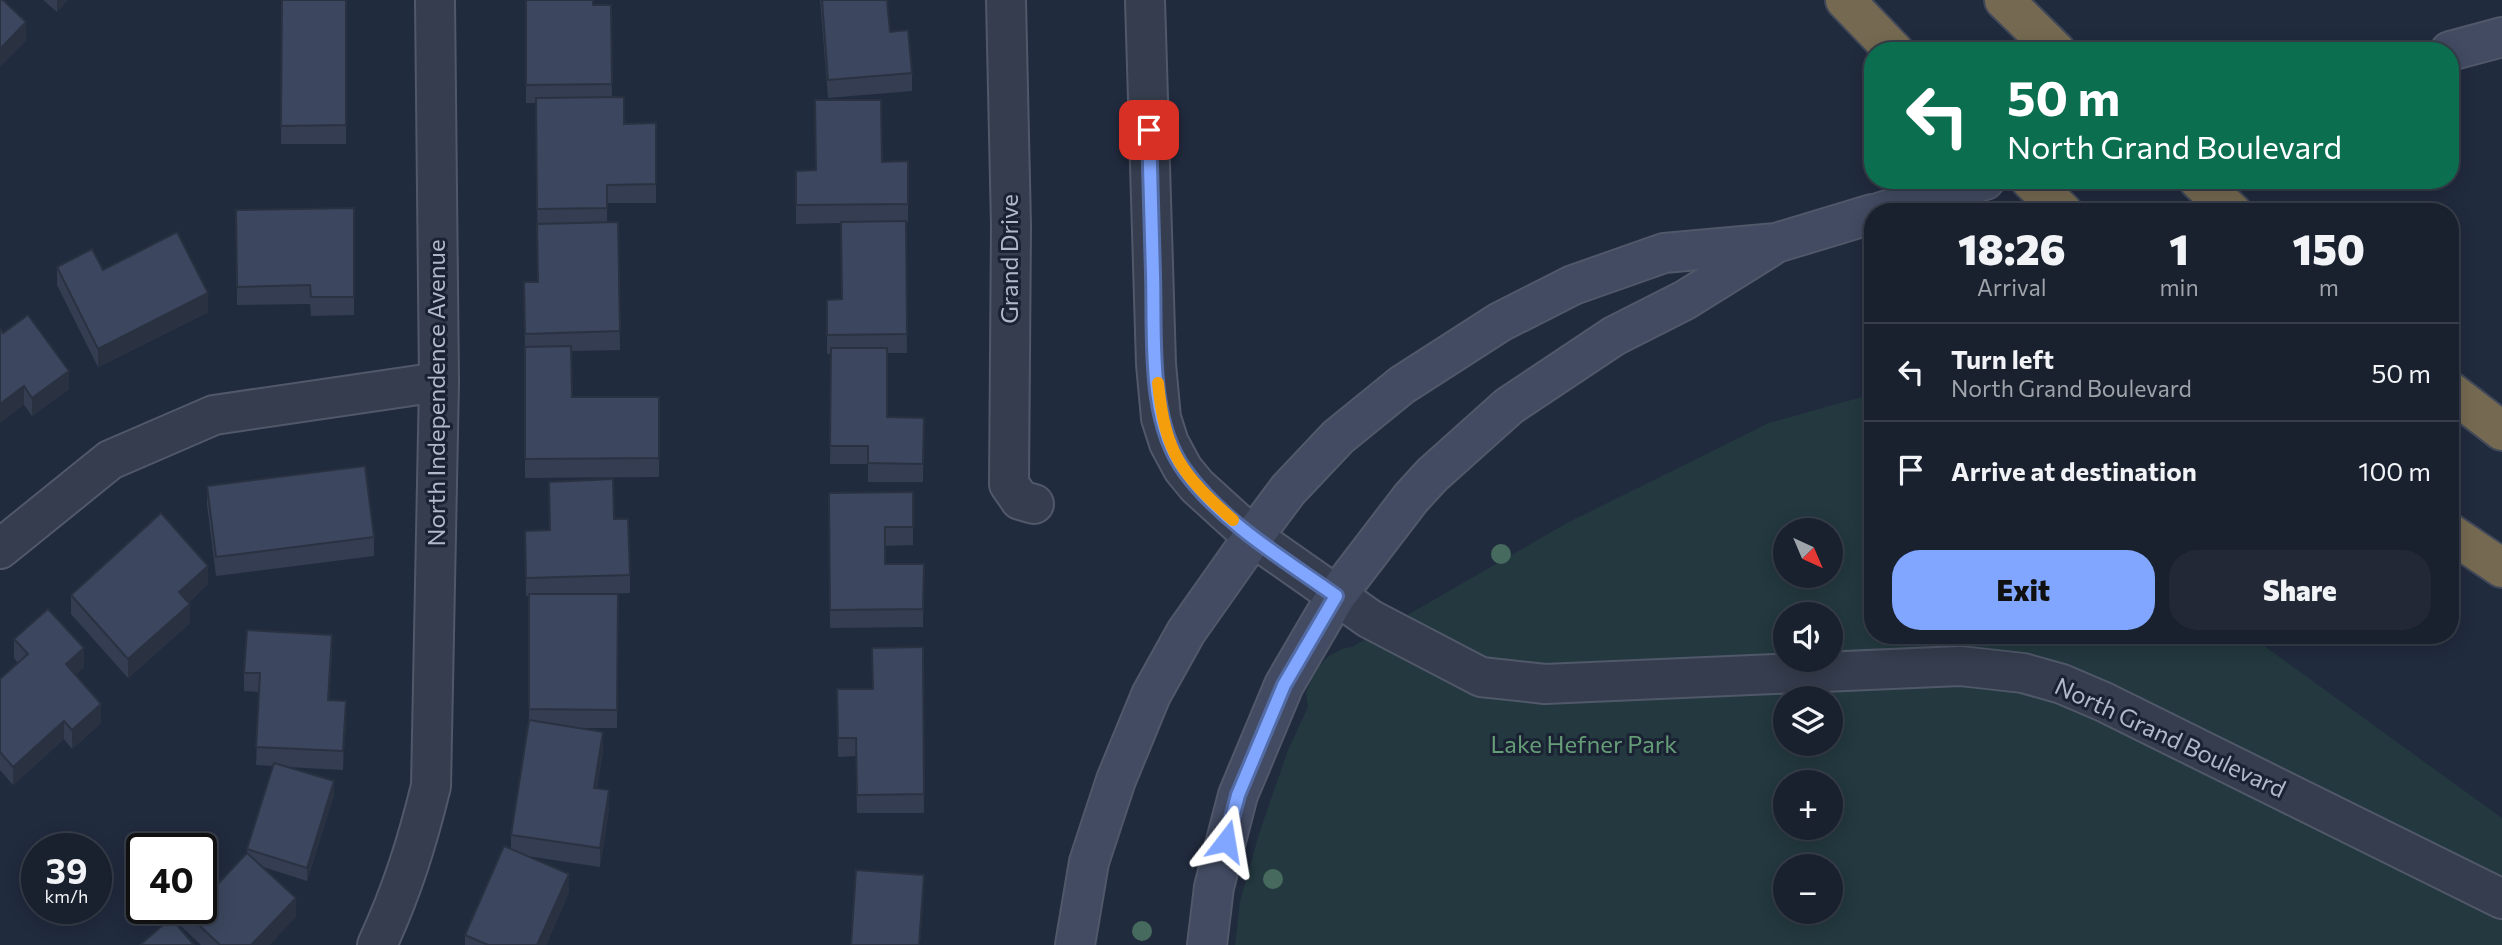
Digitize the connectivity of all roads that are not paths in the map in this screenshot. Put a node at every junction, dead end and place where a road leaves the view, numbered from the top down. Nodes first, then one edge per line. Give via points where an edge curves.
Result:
1 (435, 0) edge
2 (1006, 0) edge
3 (1145, 0) edge
4 (1845, 0) edge
5 (2004, 0) edge
6 (2502, 37) edge
7 (1885, 42) edge
8 (2047, 42) edge
9 (2459, 49) edge
10 (1956, 189) edge
11 (2039, 189) edge
12 (2208, 189) edge
13 (1910, 203) edge
14 (2054, 203) edge
15 (2222, 203) edge
16 (1864, 217) edge
17 (1776, 243) junction
18 (439, 382) junction
19 (2459, 398) edge
20 (2502, 431) edge
21 (1034, 504) dead end
22 (1253, 537) junction
23 (2459, 539) edge
24 (0, 549) edge
25 (2502, 568) edge
26 (1336, 596) junction
27 (2502, 899) edge
28 (377, 945) edge
29 (1075, 945) edge
30 (1207, 945) edge

1 - 18 street, North Independence Avenue
2 - 21 street, Grand Drive via 1011,226 1009,484 1020,499
3 - 22 street, North Grand Boulevard via 1161,418 1183,469
4 - 7 highway
5 - 8 highway
6 - 9 street
10 - 13 street
11 - 14 highway
12 - 15 highway
16 - 17 street
17 - 22 street via 1664,253 1573,285 1500,322 1402,385 1338,437 1288,490
17 - 26 street via 1685,300 1614,336 1509,406 1425,483
18 - 24 street via 214,415 110,460
18 - 28 street, North Independence Avenue via 431,786 417,843
19 - 20 highway
22 - 26 street, North Grand Boulevard
22 - 29 street via 1186,632 1151,695 1088,862
23 - 25 highway
26 - 27 street, North Grand Boulevard via 1384,628 1481,677 1519,682 1960,666 2023,673 2104,702
26 - 30 street via 1284,685 1238,795 1214,887

